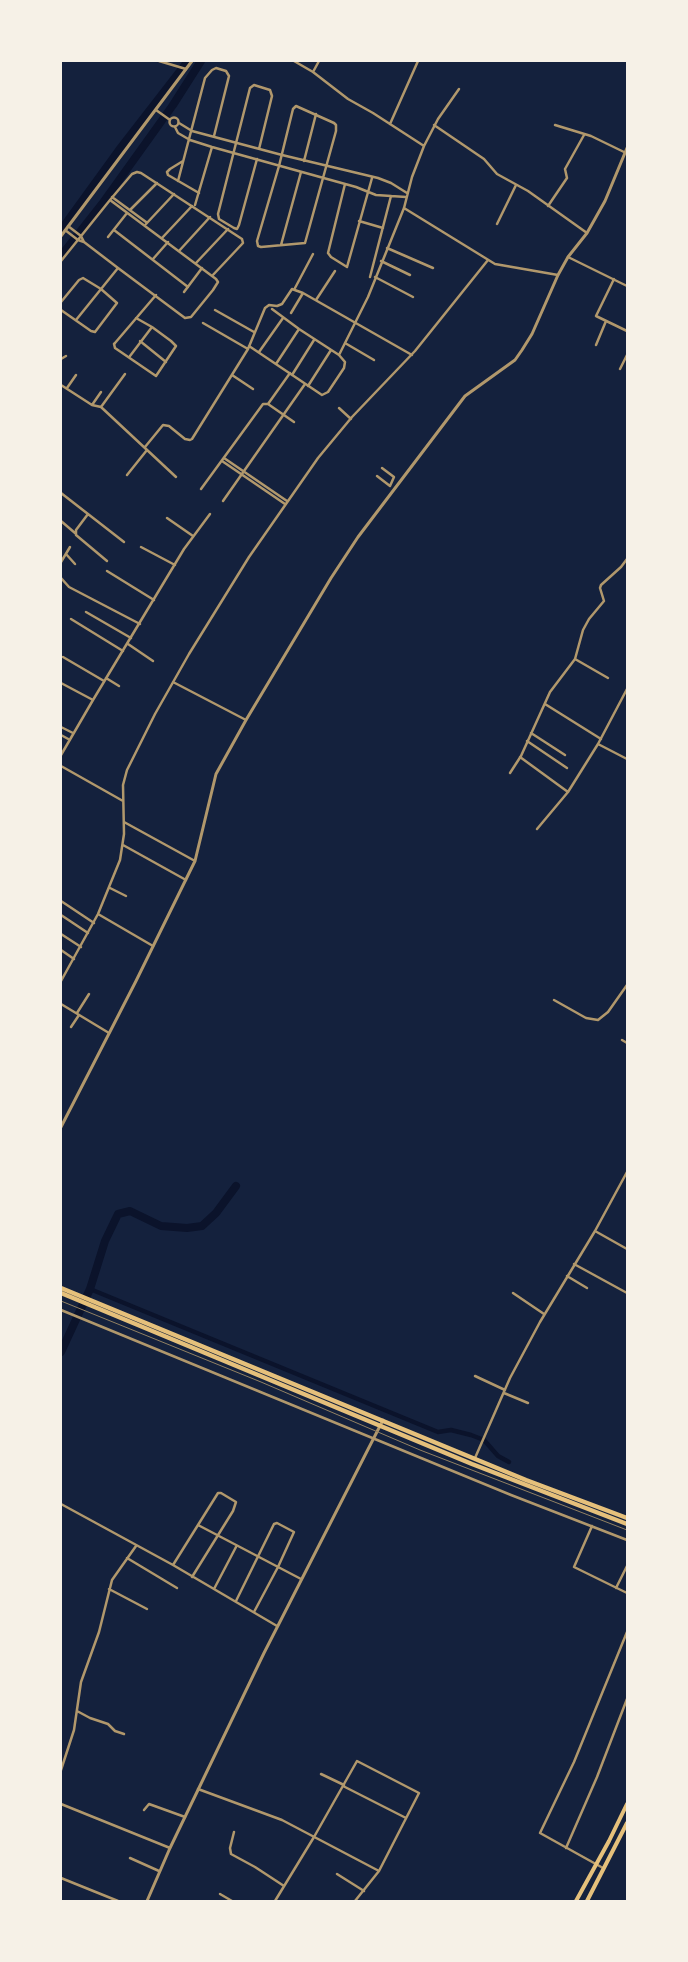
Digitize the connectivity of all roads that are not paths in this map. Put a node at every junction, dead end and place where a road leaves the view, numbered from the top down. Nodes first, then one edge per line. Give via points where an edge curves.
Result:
1 (159, 61) edge
2 (192, 61) edge
3 (294, 61) edge
4 (318, 61) edge
5 (418, 61) edge
6 (185, 69) junction
7 (314, 72) junction
8 (459, 89) dead end
9 (157, 111) junction
10 (316, 114) junction
11 (170, 120) junction
12 (179, 123) junction
13 (390, 124) junction
14 (434, 125) junction
15 (555, 125) dead end
16 (175, 127) junction
17 (192, 131) junction
18 (584, 135) junction
19 (214, 136) junction
20 (190, 140) junction
21 (237, 143) junction
22 (424, 146) junction
23 (212, 147) junction
24 (627, 148) edge
25 (259, 149) junction
26 (624, 152) junction
27 (234, 154) junction
28 (282, 155) junction
29 (257, 159) junction
30 (183, 161) junction
31 (304, 161) junction
32 (280, 166) junction
33 (326, 167) junction
34 (301, 172) junction
35 (372, 177) junction
36 (323, 178) junction
37 (178, 181) junction
38 (157, 183) junction
39 (345, 184) junction
40 (516, 185) junction
41 (368, 191) junction
42 (198, 193) junction
43 (174, 194) junction
44 (406, 195) junction
45 (391, 196) junction
46 (112, 197) junction
47 (110, 200) junction
48 (194, 206) junction
49 (548, 206) junction
50 (404, 208) junction
51 (130, 210) junction
52 (127, 213) junction
53 (210, 217) junction
54 (359, 222) junction
55 (146, 224) junction
56 (497, 224) dead end
57 (70, 227) junction
58 (383, 228) junction
59 (228, 229) junction
60 (114, 230) junction
61 (67, 231) junction
62 (587, 233) junction
63 (80, 235) junction
64 (61, 236) edge
65 (108, 237) dead end
66 (162, 238) junction
67 (77, 239) junction
68 (84, 242) junction
69 (168, 242) junction
70 (281, 245) junction
71 (387, 248) junction
72 (179, 251) junction
73 (313, 254) dead end
74 (568, 257) junction
75 (153, 259) junction
76 (488, 260) junction
77 (61, 261) edge
78 (381, 261) junction
79 (196, 263) junction
80 (118, 268) junction
81 (202, 268) junction
82 (433, 268) dead end
83 (335, 270) dead end
84 (410, 275) dead end
85 (558, 275) junction
86 (212, 276) junction
87 (370, 277) dead end
88 (375, 278) junction
89 (614, 279) junction
90 (627, 286) edge
91 (188, 287) junction
92 (101, 288) junction
93 (295, 289) junction
94 (184, 292) dead end
95 (303, 292) junction
96 (156, 294) junction
97 (413, 297) dead end
98 (316, 300) junction
99 (61, 302) edge
100 (272, 309) dead end
101 (61, 310) edge
102 (215, 310) dead end
103 (291, 313) dead end
104 (136, 318) junction
105 (283, 318) junction
106 (76, 320) junction
107 (606, 321) junction
108 (354, 323) junction
109 (203, 324) dead end
110 (152, 327) junction
111 (299, 330) junction
112 (627, 331) edge
113 (254, 332) junction
114 (314, 340) junction
115 (140, 341) junction
116 (345, 343) junction
117 (596, 345) dead end
118 (249, 347) junction
119 (331, 350) junction
120 (259, 352) junction
121 (339, 355) junction
122 (627, 355) edge
123 (66, 356) dead end
124 (130, 356) junction
125 (412, 356) junction
126 (61, 359) edge
127 (374, 360) dead end
128 (166, 362) junction
129 (276, 364) junction
130 (620, 369) dead end
131 (125, 374) dead end
132 (291, 374) junction
133 (76, 375) dead end
134 (232, 375) junction
135 (61, 385) edge
136 (307, 385) junction
137 (68, 388) junction
138 (253, 389) dead end
139 (101, 392) dead end
140 (268, 404) junction
141 (92, 405) junction
142 (101, 407) junction
143 (339, 408) dead end
144 (284, 415) junction
145 (351, 419) junction
146 (294, 422) dead end
147 (146, 449) junction
148 (223, 459) junction
149 (382, 468) dead end
150 (243, 474) junction
151 (127, 475) dead end
152 (377, 476) dead end
153 (176, 477) dead end
154 (390, 486) junction
155 (201, 489) dead end
156 (394, 489) junction
157 (61, 493) edge
158 (223, 501) dead end
159 (286, 502) junction
160 (88, 514) junction
161 (210, 514) dead end
162 (167, 518) dead end
163 (61, 522) edge
164 (75, 532) junction
165 (193, 536) junction
166 (124, 542) dead end
167 (70, 547) dead end
168 (141, 547) dead end
169 (66, 554) junction
170 (627, 559) edge
171 (107, 561) dead end
172 (61, 562) edge
173 (75, 564) dead end
174 (175, 566) junction
175 (108, 571) dead end
176 (61, 578) edge
177 (154, 600) junction
178 (86, 612) dead end
179 (71, 619) dead end
180 (140, 624) junction
181 (132, 638) junction
182 (128, 644) junction
183 (123, 652) junction
184 (63, 657) dead end
185 (576, 659) junction
186 (153, 661) dead end
187 (608, 678) dead end
188 (105, 680) junction
189 (173, 682) junction
190 (61, 683) edge
191 (119, 686) dead end
192 (627, 690) edge
193 (92, 700) junction
194 (545, 704) junction
195 (246, 720) junction
196 (61, 727) edge
197 (531, 733) junction
198 (73, 734) junction
199 (61, 736) edge
200 (601, 739) junction
201 (70, 740) junction
202 (527, 740) junction
203 (598, 744) junction
204 (565, 754) dead end
205 (61, 755) edge
206 (520, 757) junction
207 (627, 760) edge
208 (61, 766) edge
209 (567, 768) dead end
210 (510, 774) dead end
211 (568, 792) junction
212 (123, 801) junction
213 (124, 822) junction
214 (537, 829) dead end
215 (123, 845) junction
216 (195, 861) junction
217 (186, 880) junction
218 (110, 888) junction
219 (126, 896) dead end
220 (61, 901) edge
221 (98, 914) junction
222 (61, 915) edge
223 (94, 923) junction
224 (88, 933) junction
225 (61, 934) edge
226 (153, 946) junction
227 (81, 947) junction
228 (61, 950) edge
229 (74, 959) junction
230 (61, 981) edge
231 (627, 986) edge
232 (89, 994) dead end
233 (554, 1000) dead end
234 (61, 1004) edge
235 (78, 1014) junction
236 (71, 1027) dead end
237 (109, 1033) junction
238 (622, 1040) dead end
239 (627, 1043) edge
240 (61, 1127) edge
241 (627, 1172) edge
242 (595, 1231) junction
243 (627, 1249) edge
244 (574, 1264) junction
245 (567, 1276) junction
246 (61, 1288) edge
247 (587, 1288) dead end
248 (61, 1293) edge
249 (513, 1293) dead end
250 (627, 1293) edge
251 (78, 1298) junction
252 (89, 1303) junction
253 (61, 1310) edge
254 (544, 1314) junction
255 (475, 1376) dead end
256 (504, 1391) junction
257 (528, 1403) dead end
258 (383, 1420) junction
259 (381, 1426) junction
260 (375, 1438) junction
261 (475, 1458) junction
262 (61, 1504) edge
263 (627, 1518) edge
264 (627, 1524) edge
265 (198, 1525) junction
266 (592, 1526) junction
267 (217, 1536) junction
268 (627, 1540) edge
269 (136, 1546) junction
270 (236, 1546) junction
271 (257, 1557) junction
272 (127, 1558) junction
273 (173, 1566) junction
274 (627, 1566) edge
275 (278, 1567) junction
276 (192, 1577) junction
277 (302, 1580) junction
278 (177, 1588) dead end
279 (616, 1588) junction
280 (109, 1589) junction
281 (214, 1589) junction
282 (627, 1594) edge
283 (236, 1601) junction
284 (147, 1609) dead end
285 (254, 1612) junction
286 (279, 1627) junction
287 (627, 1632) edge
288 (627, 1699) edge
289 (77, 1711) junction
290 (124, 1734) dead end
291 (62, 1766) edge
292 (61, 1770) edge
293 (321, 1774) dead end
294 (344, 1786) junction
295 (198, 1789) junction
296 (61, 1804) edge
297 (627, 1804) edge
298 (144, 1810) dead end
299 (185, 1817) junction
300 (404, 1817) junction
301 (627, 1823) edge
302 (234, 1832) dead end
303 (314, 1837) junction
304 (170, 1848) junction
305 (566, 1848) junction
306 (130, 1858) dead end
307 (596, 1864) junction
308 (604, 1868) junction
309 (160, 1871) junction
310 (379, 1871) junction
311 (338, 1874) dead end
312 (61, 1878) edge
313 (284, 1886) junction
314 (364, 1891) junction
315 (220, 1894) dead end
316 (118, 1901) edge
317 (147, 1901) edge
318 (232, 1901) edge
319 (275, 1901) edge
320 (355, 1901) edge
321 (576, 1901) edge
322 (587, 1901) edge

1 - 6 street
2 - 6 street
3 - 7 street
4 - 7 street
5 - 13 street
6 - 9 street
7 - 13 street via 348,99
8 - 14 street
9 - 11 street
9 - 57 street
10 - 28 street via 294,107
10 - 31 street
10 - 33 street via 336,125
11 - 12 street via 176,118
11 - 16 street via 170,125
12 - 16 street
12 - 17 street
13 - 22 street
14 - 22 street
14 - 40 street
15 - 18 street
16 - 20 street via 178,133
17 - 19 street
17 - 19 street via 205,78 214,68 222,69 229,76
17 - 20 street
18 - 26 street
18 - 49 street via 565,169 567,178
19 - 21 street
20 - 23 street
20 - 30 street
21 - 25 street
21 - 25 street via 250,88 256,85 270,90 272,96
21 - 27 street
22 - 44 street
23 - 27 street
23 - 42 street
24 - 26 street
25 - 28 street
26 - 62 street via 605,200
27 - 29 street
27 - 29 street via 218,218 237,229
28 - 31 street
28 - 32 street
29 - 32 street
30 - 37 street
30 - 37 street via 167,172
31 - 33 street
32 - 34 street
32 - 70 street via 257,241 262,247
33 - 35 street
33 - 36 street
34 - 36 street
34 - 70 street
35 - 41 street
35 - 44 street via 391,183
36 - 39 street
36 - 70 street via 305,243
37 - 42 street
38 - 43 street
38 - 46 street via 135,172
38 - 51 street
39 - 41 street
39 - 54 street via 328,253 347,267
40 - 49 street
40 - 56 street
41 - 45 street
41 - 54 street
42 - 48 street
43 - 48 street
43 - 55 street
44 - 45 street
44 - 50 street
45 - 58 street
46 - 47 street
46 - 51 street
47 - 52 street
47 - 63 street
48 - 53 street
48 - 66 street
49 - 62 street
50 - 71 street
50 - 76 street
51 - 55 street
52 - 55 street
52 - 60 street
53 - 59 street
53 - 72 street
54 - 58 street
55 - 66 street
57 - 61 street
57 - 63 street
58 - 87 street
59 - 79 street
59 - 86 street via 243,243
60 - 65 street
60 - 75 street
61 - 64 street
61 - 67 street
62 - 74 street
63 - 67 street
63 - 68 street
66 - 69 street
67 - 68 street
67 - 77 street
68 - 80 street
69 - 72 street
69 - 75 street
71 - 78 street
71 - 82 street
72 - 79 street
73 - 93 street
74 - 85 street
74 - 89 street
75 - 91 street
76 - 85 street via 507,267
76 - 125 street
78 - 84 street
78 - 88 street
79 - 81 street
80 - 92 street
80 - 96 street
81 - 86 street
81 - 91 street
83 - 98 street
85 - 156 street via 522,350 514,360 465,396
86 - 96 street via 218,282 191,318
88 - 97 street
88 - 108 street
89 - 90 street
89 - 107 street via 596,316
91 - 94 street
92 - 99 street via 81,278
92 - 106 street
92 - 106 street via 117,303 96,331
93 - 95 street
93 - 113 street via 282,304 265,308
95 - 98 street
95 - 103 street
96 - 104 street
98 - 108 street
100 - 105 street
101 - 106 street
102 - 113 street
104 - 110 street
104 - 124 street via 114,344 115,348
105 - 111 street
105 - 120 street
107 - 112 street
107 - 117 street
108 - 116 street
108 - 125 street
109 - 118 street
110 - 115 street
110 - 128 street via 176,346
111 - 114 street
111 - 129 street
113 - 118 street
114 - 119 street
114 - 132 street
115 - 124 street
115 - 128 street
116 - 121 street
116 - 127 street
118 - 120 street
118 - 134 street
119 - 121 street
119 - 136 street
120 - 129 street
121 - 136 street via 345,366 328,392 322,395
122 - 130 street
123 - 126 street
124 - 128 street via 154,376
125 - 145 street
129 - 132 street
131 - 142 street
132 - 136 street
132 - 140 street
133 - 137 street
134 - 138 street
134 - 147 street via 190,440 163,425
135 - 137 street
136 - 144 street
137 - 141 street
139 - 141 street
140 - 144 street
140 - 148 street via 260,406
141 - 142 street
142 - 147 street
143 - 145 street
144 - 146 street
144 - 150 street
145 - 159 street
147 - 151 street
147 - 153 street
148 - 150 street
148 - 155 street
149 - 154 street via 394,478
150 - 158 street
150 - 159 street
152 - 154 street
154 - 156 street
156 - 195 street via 330,578
157 - 160 street
159 - 189 street
160 - 164 street
160 - 166 street
161 - 165 street
162 - 165 street
163 - 164 street
164 - 171 street via 79,539
165 - 174 street
167 - 169 street
168 - 174 street
169 - 172 street
169 - 173 street
170 - 185 street via 601,586 604,601 583,630
174 - 177 street
175 - 177 street
176 - 180 street via 69,587
177 - 180 street
178 - 181 street
179 - 183 street
180 - 181 street
181 - 182 street
182 - 183 street
182 - 186 street
183 - 188 street
184 - 188 street
185 - 187 street
185 - 194 street via 558,680
188 - 191 street
188 - 193 street
189 - 195 street
189 - 212 street via 126,770
190 - 193 street
192 - 200 street
193 - 198 street
194 - 197 street
194 - 200 street
195 - 216 street via 216,774
196 - 198 street
197 - 202 street
197 - 204 street
198 - 201 street
199 - 201 street
200 - 203 street
201 - 205 street
202 - 206 street
202 - 209 street
203 - 207 street
203 - 211 street
206 - 210 street
206 - 211 street
208 - 212 street
211 - 214 street
212 - 213 street
213 - 215 street
213 - 216 street
215 - 217 street
215 - 218 street
216 - 217 street
217 - 226 street
218 - 219 street
218 - 221 street
220 - 223 street
221 - 223 street
221 - 226 street
222 - 224 street
223 - 224 street
224 - 227 street
225 - 227 street
226 - 237 street
227 - 229 street
228 - 229 street
229 - 230 street
231 - 233 street via 598,1020 586,1018
232 - 235 street
234 - 235 street
235 - 236 street
235 - 237 street
237 - 240 street
238 - 239 street
241 - 242 street
242 - 243 street
242 - 244 street
244 - 245 street
244 - 250 street
245 - 247 street
245 - 254 street
246 - 251 highway
248 - 251 highway
249 - 254 street
251 - 252 highway
252 - 258 highway
252 - 259 highway
253 - 260 street
254 - 256 street
255 - 256 street
256 - 257 street
256 - 261 street
258 - 259 street
258 - 261 highway
259 - 260 street
259 - 264 highway
260 - 266 street
260 - 277 street
261 - 263 highway
262 - 269 street
265 - 267 street
265 - 267 street via 221,1493 236,1504
265 - 273 street
266 - 268 street
266 - 279 street via 574,1567
267 - 270 street
267 - 276 street
269 - 272 street
269 - 273 street
270 - 271 street
270 - 281 street
271 - 275 street
271 - 275 street via 277,1523 294,1533
271 - 283 street
272 - 278 street
272 - 280 street
273 - 276 street
274 - 279 street
275 - 277 street
275 - 285 street
276 - 281 street
277 - 286 street
279 - 282 street
280 - 284 street
280 - 289 street via 99,1632 81,1682
281 - 283 street
283 - 285 street
285 - 286 street
286 - 295 street
287 - 305 street via 574,1762 540,1834
288 - 305 street
289 - 290 street
289 - 291 street
291 - 292 street
293 - 294 street
294 - 300 street
294 - 300 street via 357,1761 420,1793
294 - 303 street
295 - 299 street
295 - 303 street via 269,1814
296 - 304 street
297 - 307 main road
298 - 299 street via 151,1804
299 - 304 street
300 - 310 street
301 - 308 main road
302 - 313 street via 231,1854
303 - 310 street
303 - 313 street
304 - 309 street
305 - 307 street
306 - 309 street
307 - 308 street
307 - 321 main road
308 - 322 main road
309 - 317 street
310 - 314 street
311 - 314 street
312 - 316 street
313 - 319 street
314 - 320 street
315 - 318 street

